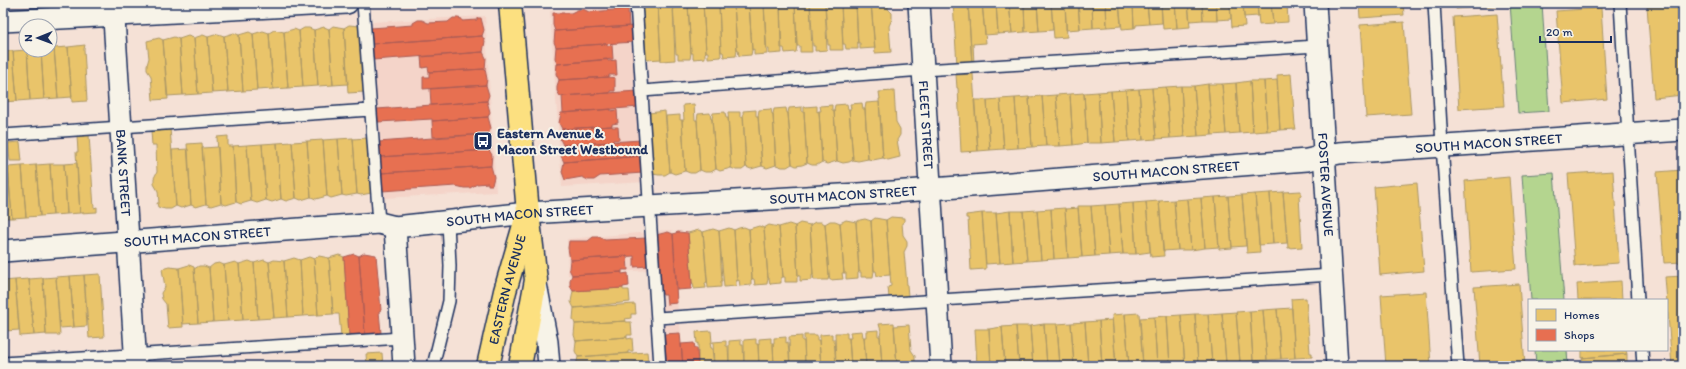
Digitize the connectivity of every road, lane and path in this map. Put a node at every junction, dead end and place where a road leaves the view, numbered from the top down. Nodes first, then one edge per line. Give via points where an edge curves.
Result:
1 (347, 3) edge
2 (363, 3) edge
3 (510, 3) edge
4 (636, 3) edge
5 (919, 3) edge
6 (1315, 3) edge
7 (1434, 3) edge
8 (1620, 3) edge
9 (114, 9) edge
10 (3, 21) edge
11 (1318, 46) junction
12 (923, 70) junction
13 (642, 92) junction
14 (370, 110) junction
15 (121, 126) junction
16 (1683, 130) edge
17 (1628, 134) junction
18 (3, 135) edge
19 (1442, 146) junction
20 (1324, 156) junction
21 (930, 189) junction
22 (649, 206) junction
23 (528, 213) junction
24 (448, 221) junction
25 (387, 225) junction
26 (128, 242) junction
27 (3, 251) edge
28 (1332, 275) junction
29 (536, 280) junction
30 (1638, 299) edge
31 (937, 300) junction
32 (657, 318) junction
33 (402, 338) junction
34 (1642, 351) edge
35 (136, 360) edge
36 (3, 363) edge
37 (404, 366) edge
38 (433, 366) edge
39 (488, 366) edge
40 (520, 366) edge
41 (549, 366) edge
42 (660, 366) edge
43 (941, 366) edge
44 (1337, 366) edge
45 (1458, 366) edge
46 (1643, 366) edge

1 - 9 street
2 - 14 lane
3 - 23 main road, EASTERN AVENUE
4 - 13 lane
5 - 12 street, FLEET STREET
6 - 11 street, FOSTER AVENUE
7 - 19 lane
8 - 17 lane
9 - 10 street
9 - 15 street, BANK STREET
11 - 12 lane
11 - 20 street, FOSTER AVENUE
12 - 13 lane
12 - 21 street, FLEET STREET
13 - 22 lane
14 - 15 lane
14 - 25 lane
15 - 18 lane
15 - 26 street, BANK STREET
16 - 17 street, SOUTH MACON STREET
17 - 19 street, SOUTH MACON STREET
17 - 30 lane
19 - 20 street, SOUTH MACON STREET
19 - 45 lane
20 - 21 street, SOUTH MACON STREET via 1307,160
20 - 28 street, FOSTER AVENUE
21 - 22 street, SOUTH MACON STREET
21 - 31 street, FLEET STREET
22 - 23 street, SOUTH MACON STREET
22 - 32 lane
23 - 24 street, SOUTH MACON STREET
23 - 29 main road, EASTERN AVENUE
23 - 39 main road, EASTERN AVENUE
24 - 25 street, SOUTH MACON STREET
24 - 38 lane via 449,301
25 - 26 street, SOUTH MACON STREET
25 - 33 street
26 - 27 street, SOUTH MACON STREET
26 - 35 street, BANK STREET
28 - 31 lane
28 - 44 street, FOSTER AVENUE
29 - 40 main road, EASTERN AVENUE
29 - 41 street, EASTERN AVENUE
31 - 32 lane
31 - 43 street, FLEET STREET
32 - 42 lane
33 - 35 lane
33 - 37 street
34 - 46 lane
35 - 36 lane

